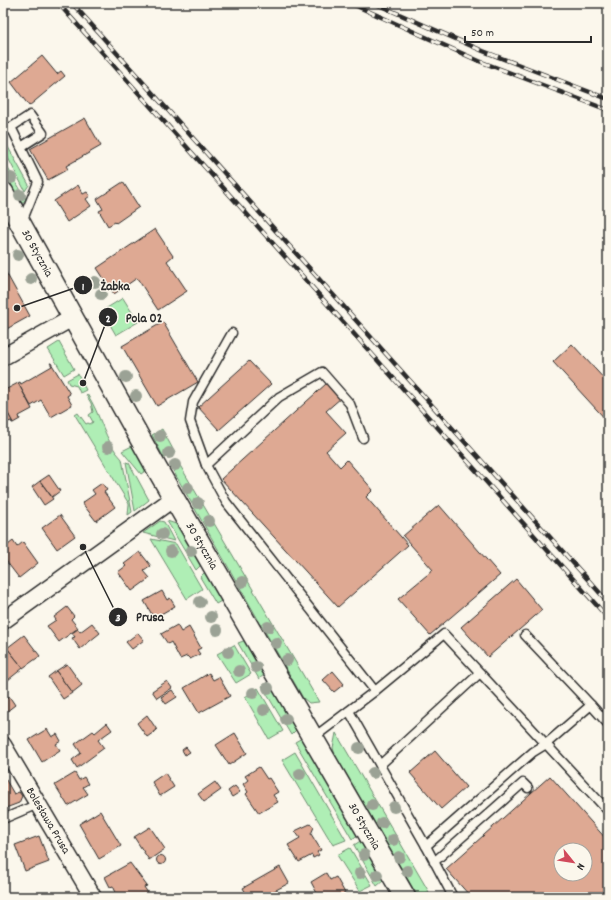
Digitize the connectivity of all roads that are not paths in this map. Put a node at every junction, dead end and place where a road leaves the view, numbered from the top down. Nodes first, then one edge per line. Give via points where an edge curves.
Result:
1 (6, 126) edge
2 (21, 147) junction
3 (3, 192) edge
4 (22, 223) junction
5 (74, 317) junction
6 (232, 333) dead end
7 (3, 357) edge
8 (363, 438) dead end
9 (206, 465) junction
10 (174, 498) junction
11 (3, 621) edge
12 (525, 635) dead end
13 (480, 673) junction
14 (375, 691) junction
15 (591, 705) junction
16 (349, 711) junction
17 (608, 724) edge
18 (313, 738) junction
19 (546, 744) junction
20 (3, 745) edge
21 (380, 764) junction
22 (528, 788) dead end
23 (38, 804) junction
24 (608, 811) edge
25 (3, 819) edge
26 (426, 846) junction
27 (434, 862) junction
28 (92, 897) edge
29 (406, 897) edge
30 (453, 897) edge

1 - 2 lane via 13,131
1 - 2 lane via 30,115 43,133
2 - 4 lane via 38,182
3 - 4 street, 30 Stycznia
4 - 5 street, 30 Stycznia
5 - 7 street
5 - 10 street, 30 Stycznia
6 - 9 lane via 193,402 190,421
8 - 9 lane via 350,404 322,372 279,398
9 - 14 lane via 226,502
10 - 11 street
10 - 18 street, 30 Stycznia
12 - 15 lane
13 - 14 lane via 444,634
13 - 19 lane
13 - 21 lane
14 - 16 lane
15 - 17 lane
15 - 19 lane
16 - 18 lane
16 - 21 lane
18 - 29 street, 30 Stycznia
19 - 24 lane
19 - 26 lane via 533,752
20 - 23 street, Bolesława Prusa
21 - 26 lane
22 - 27 lane via 523,783
23 - 25 lane
23 - 28 street, Bolesława Prusa
26 - 27 lane
27 - 30 lane

